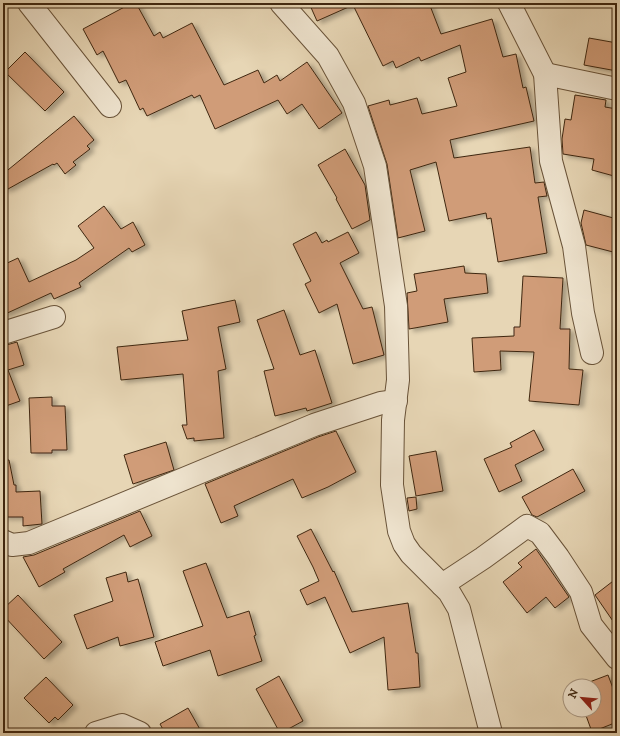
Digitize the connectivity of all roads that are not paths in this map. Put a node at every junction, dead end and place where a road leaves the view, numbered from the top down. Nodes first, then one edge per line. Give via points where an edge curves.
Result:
1 (29, 3) edge
2 (281, 3) edge
3 (509, 3) edge
4 (545, 74) junction
5 (617, 89) edge
6 (110, 106) dead end
7 (54, 317) dead end
8 (3, 333) edge
9 (592, 353) dead end
10 (396, 401) junction
11 (3, 541) edge
12 (442, 585) junction
13 (617, 658) edge
14 (96, 733) edge
15 (140, 733) edge
16 (491, 733) edge

1 - 6 street
2 - 10 street via 328,56 354,103 375,166 396,306
3 - 4 street
4 - 5 street
4 - 9 street via 551,161 574,246 583,312
7 - 8 street
10 - 11 street via 381,402 314,425 29,543 12,545
10 - 12 street via 393,420 392,486 399,531 411,554
12 - 13 street via 527,526 540,533 558,558 581,592 591,625
12 - 16 street via 459,609
14 - 15 street via 122,725

